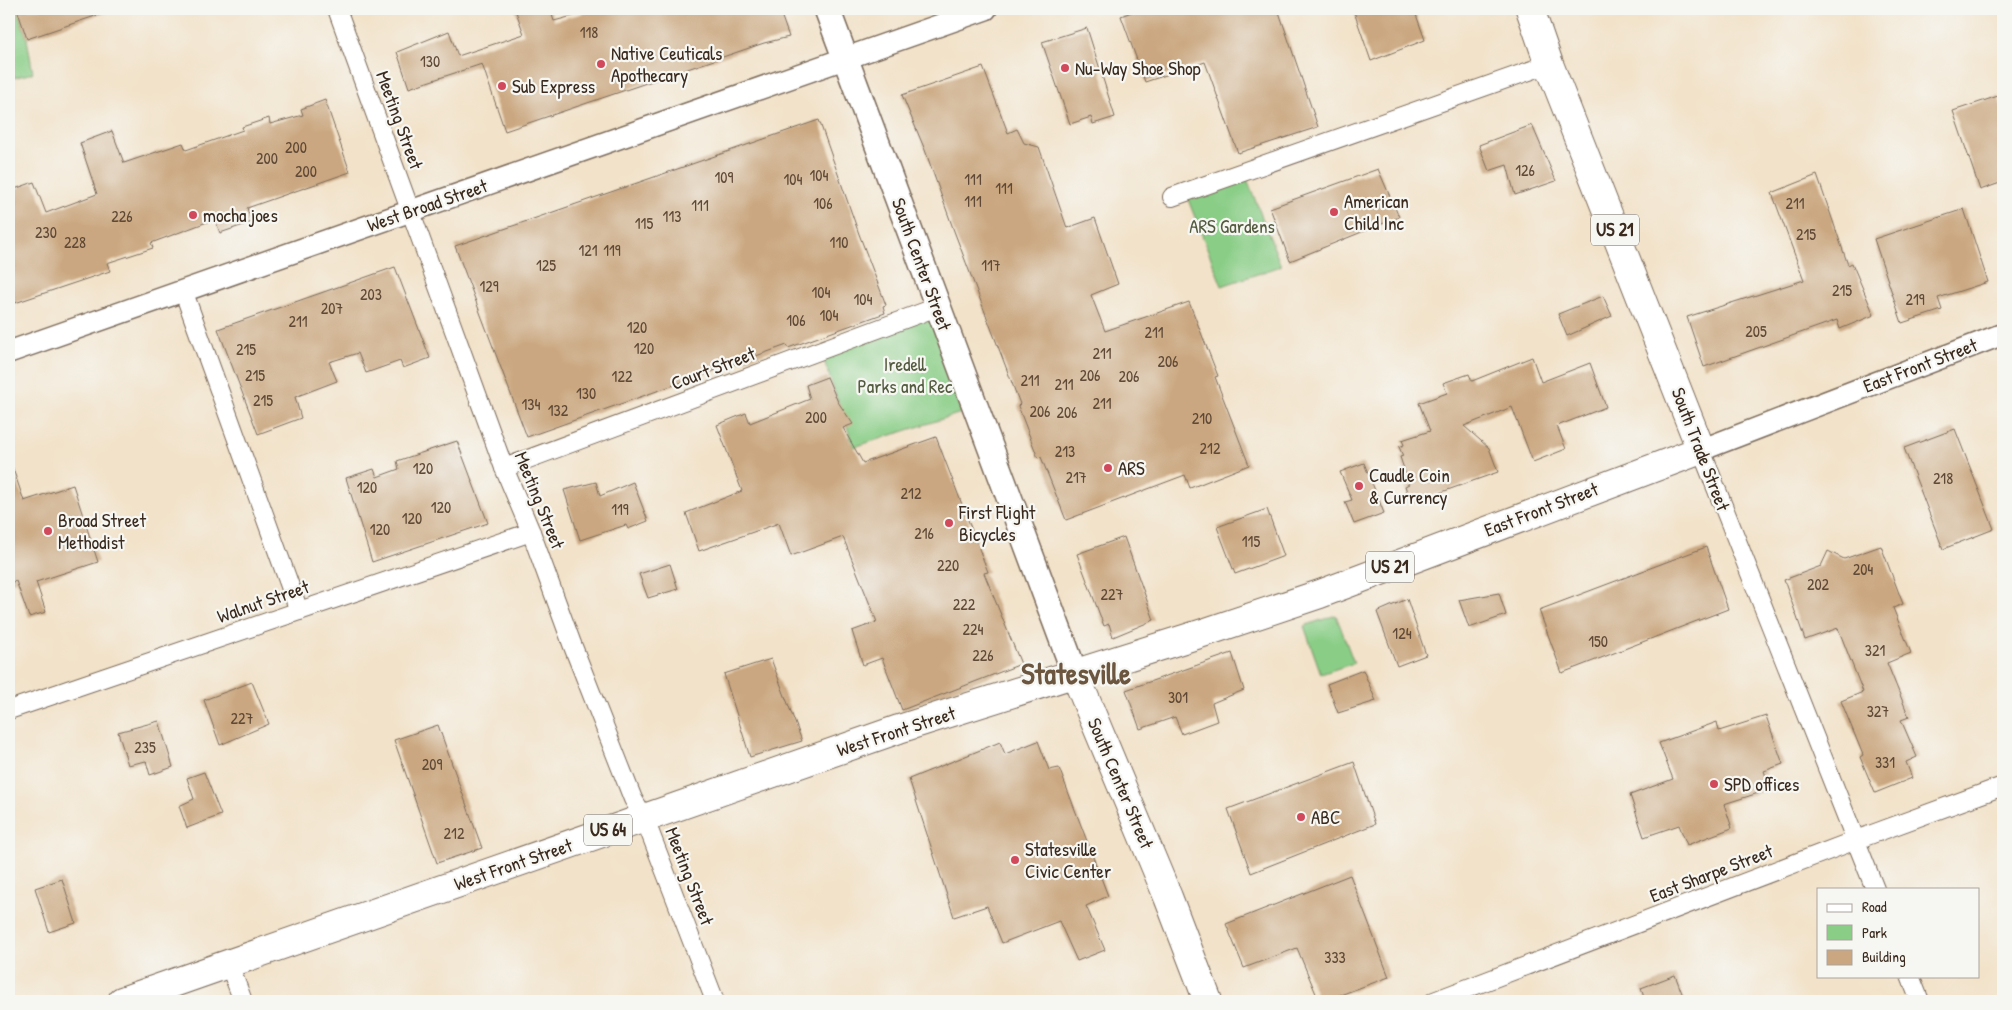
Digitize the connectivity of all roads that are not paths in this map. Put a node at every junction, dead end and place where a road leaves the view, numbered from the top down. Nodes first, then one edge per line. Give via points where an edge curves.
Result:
1 (337, 9) edge
2 (827, 9) edge
3 (986, 9) edge
4 (1530, 9) edge
5 (846, 57) junction
6 (1549, 64) junction
7 (1172, 197) dead end
8 (410, 211) junction
9 (184, 290) junction
10 (937, 307) junction
11 (2003, 334) edge
12 (9, 352) edge
13 (1701, 450) junction
14 (504, 468) junction
15 (531, 532) junction
16 (299, 611) junction
17 (1076, 674) junction
18 (9, 710) edge
19 (2003, 786) edge
20 (644, 817) junction
21 (1856, 840) junction
22 (1875, 888) edge
23 (229, 964) junction
24 (1911, 978) edge
25 (122, 1001) edge
26 (243, 1001) edge
27 (715, 1001) edge
28 (1208, 1001) edge
29 (1434, 1001) edge
30 (1920, 1001) edge

1 - 8 street, Meeting Street
2 - 5 main road, South Center Street
3 - 5 street, West Broad Street
4 - 6 main road, South Trade Street / US 21
5 - 8 street, West Broad Street
5 - 10 main road, South Center Street
6 - 7 street
6 - 13 main road, South Trade Street / US 21
8 - 9 street, West Broad Street
8 - 14 street, Meeting Street
9 - 12 street, West Broad Street
9 - 16 street
10 - 14 street, Court Street
10 - 17 main road, South Center Street
11 - 13 street, East Front Street
13 - 17 main road, East Front Street / US 21 via 1320,594
13 - 21 street, South Trade Street
14 - 15 street, Meeting Street
15 - 16 street, Walnut Street
15 - 20 street, Meeting Street via 633,799
16 - 18 street, Walnut Street
17 - 20 main road, West Front Street / US 64 via 899,729
17 - 28 main road, South Center Street
19 - 21 street, East Sharpe Street
20 - 23 main road, West Front Street / US 64
20 - 27 street, Meeting Street
21 - 22 street, South Trade Street
21 - 29 street, East Sharpe Street
23 - 25 main road, West Front Street / US 64
23 - 26 street
24 - 30 street

